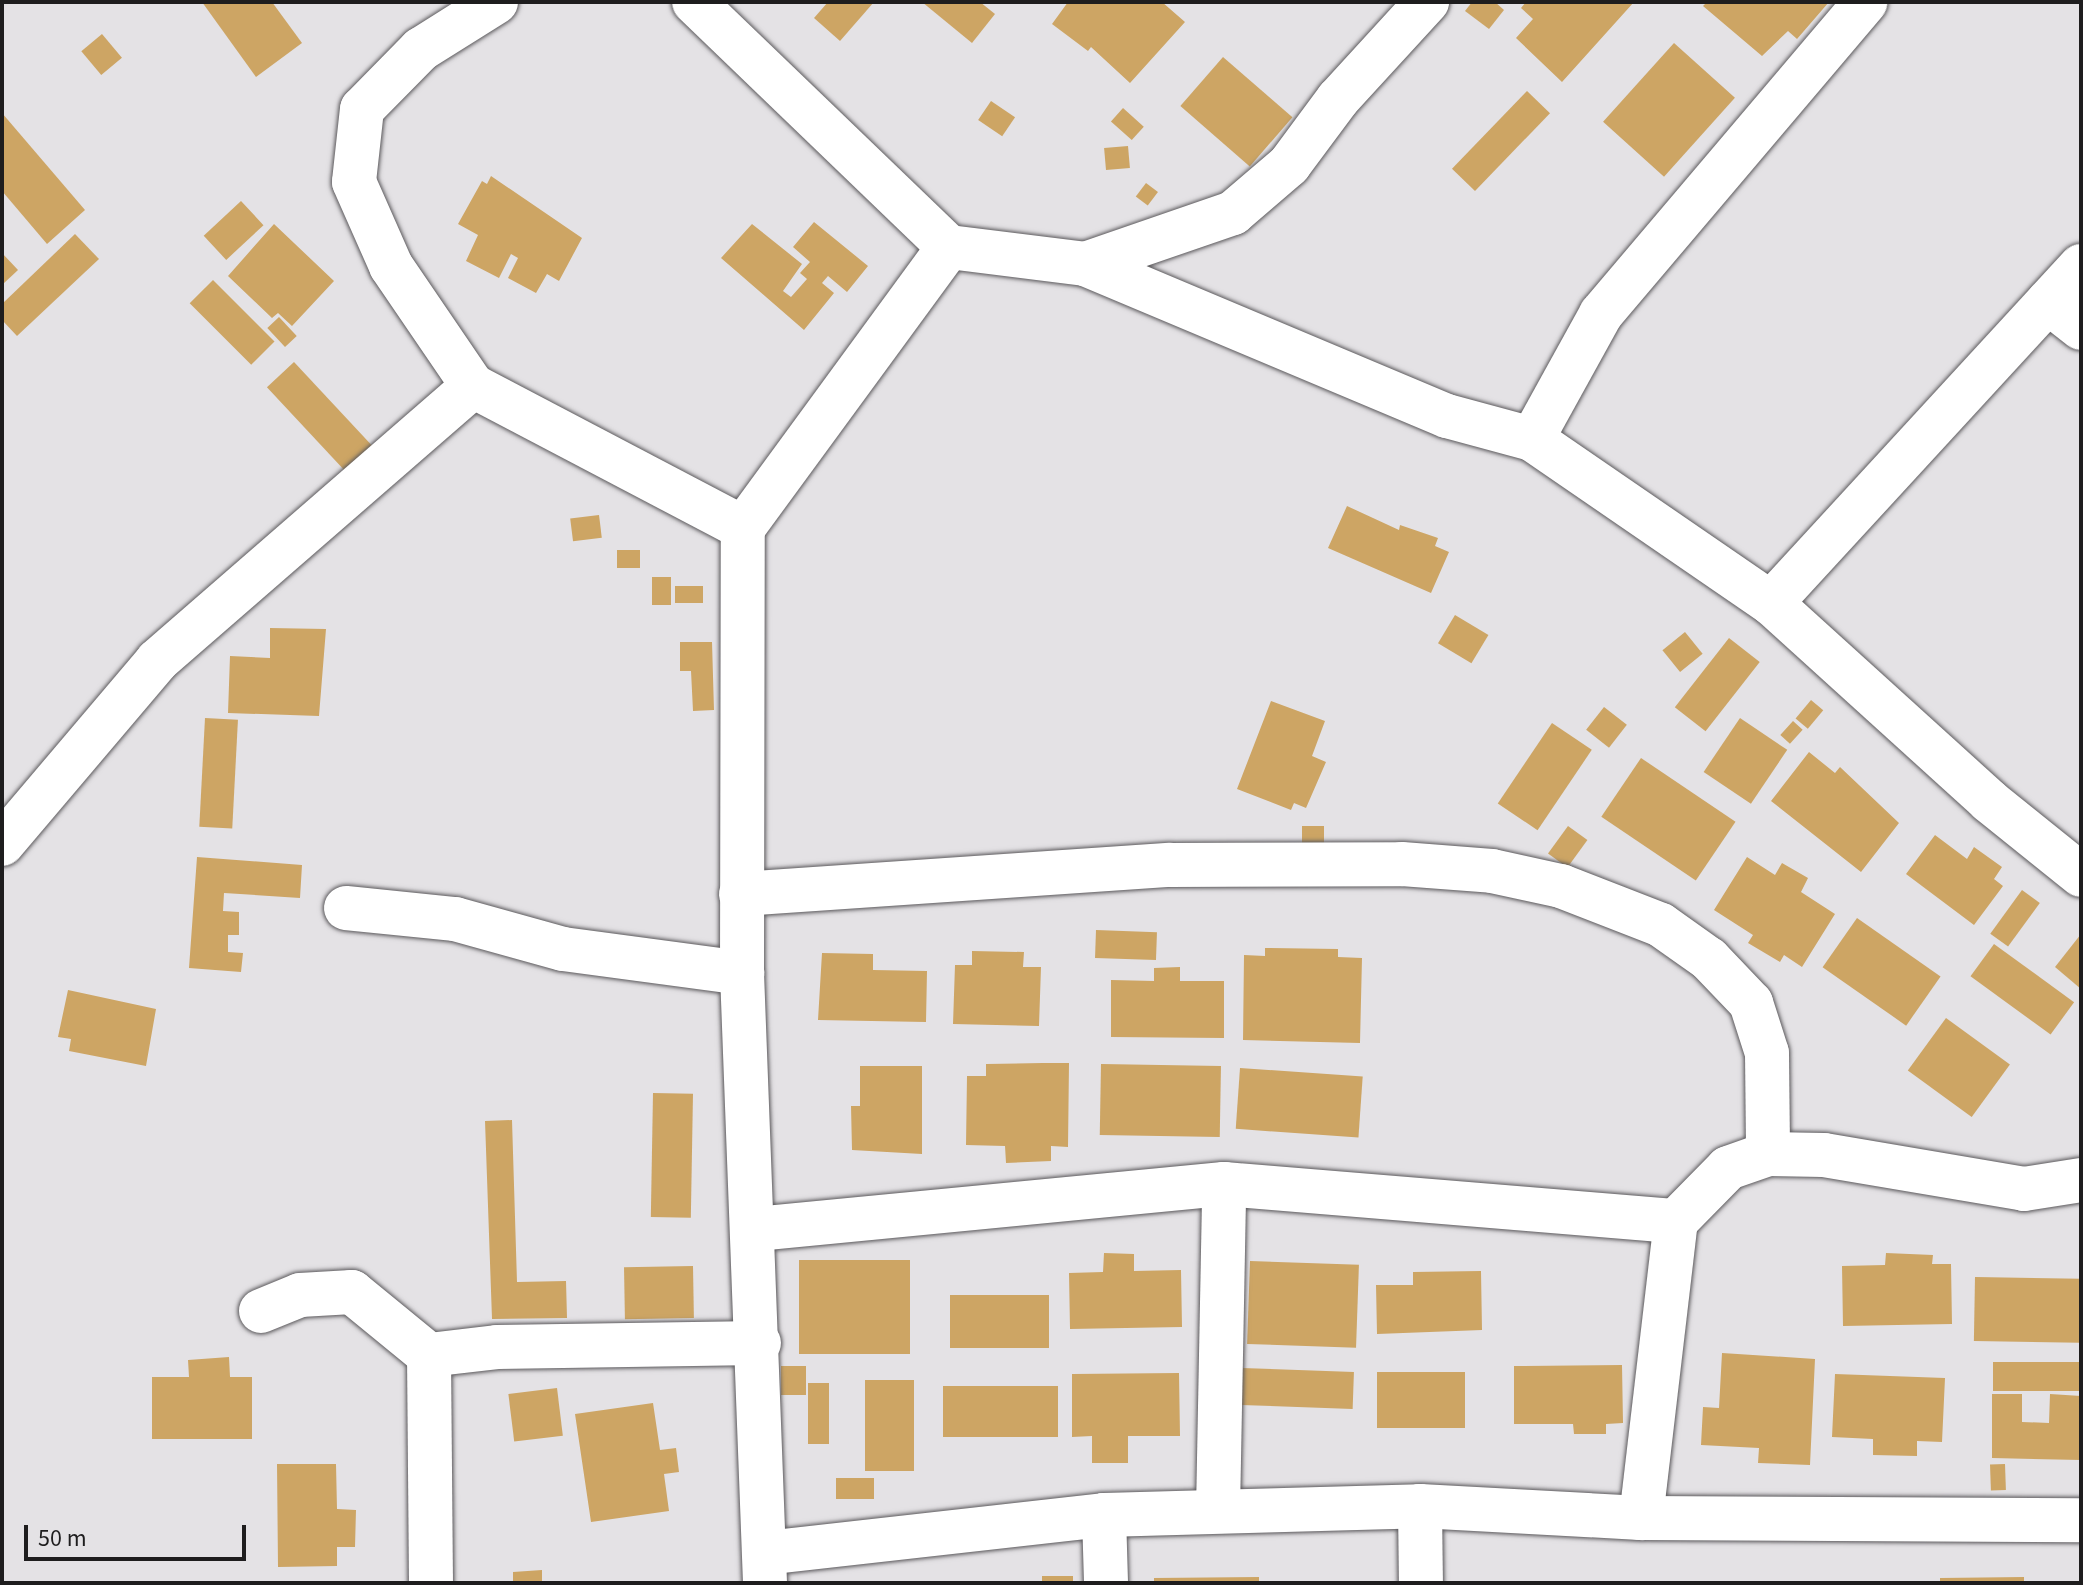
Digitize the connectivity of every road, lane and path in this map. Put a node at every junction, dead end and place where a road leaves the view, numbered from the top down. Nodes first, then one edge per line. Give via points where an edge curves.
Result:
1 (496, 2) edge
2 (694, 2) edge
3 (1427, 2) edge
4 (1866, 2) edge
5 (949, 247) junction
6 (1085, 264) junction
7 (2081, 266) edge
8 (2064, 315) edge
9 (473, 386) junction
10 (1532, 439) junction
11 (743, 528) junction
12 (1771, 603) junction
13 (2, 844) edge
14 (2081, 875) edge
15 (741, 894) junction
16 (346, 908) dead end
17 (742, 973) junction
18 (1768, 1154) junction
19 (2081, 1180) edge
20 (1224, 1184) junction
21 (1676, 1221) junction
22 (756, 1229) junction
23 (261, 1311) dead end
24 (759, 1343) junction
25 (429, 1355) junction
26 (1420, 1506) junction
27 (1218, 1511) junction
28 (1104, 1515) junction
29 (1641, 1518) junction
30 (2079, 1531) edge
31 (765, 1568) edge
32 (431, 1583) edge
33 (1106, 1583) edge
34 (1421, 1583) edge

1 - 9 street via 421,49 362,109 354,182 391,266
2 - 5 street
3 - 6 street via 1338,99 1289,165 1233,213
4 - 10 street via 1601,314
5 - 6 street
5 - 11 street
6 - 10 street via 1447,416
7 - 8 street
8 - 12 street
9 - 11 street
9 - 13 street via 157,661
10 - 12 street
11 - 15 street
12 - 14 street via 1989,801
15 - 17 street
15 - 18 street via 1170,865 1402,864 1492,871 1561,886 1661,925 1709,959 1751,1003 1767,1053
16 - 17 street via 455,919 563,949
17 - 22 street
18 - 19 street via 1824,1155 2024,1189
18 - 21 street via 1728,1168
20 - 21 street
20 - 22 street
20 - 27 street
21 - 29 street
22 - 24 street
23 - 25 street via 300,1295 352,1292
24 - 25 street via 497,1347
24 - 31 street
25 - 32 street
26 - 27 street
26 - 29 street
26 - 34 street
27 - 28 street
28 - 31 street
28 - 33 street
29 - 30 street

